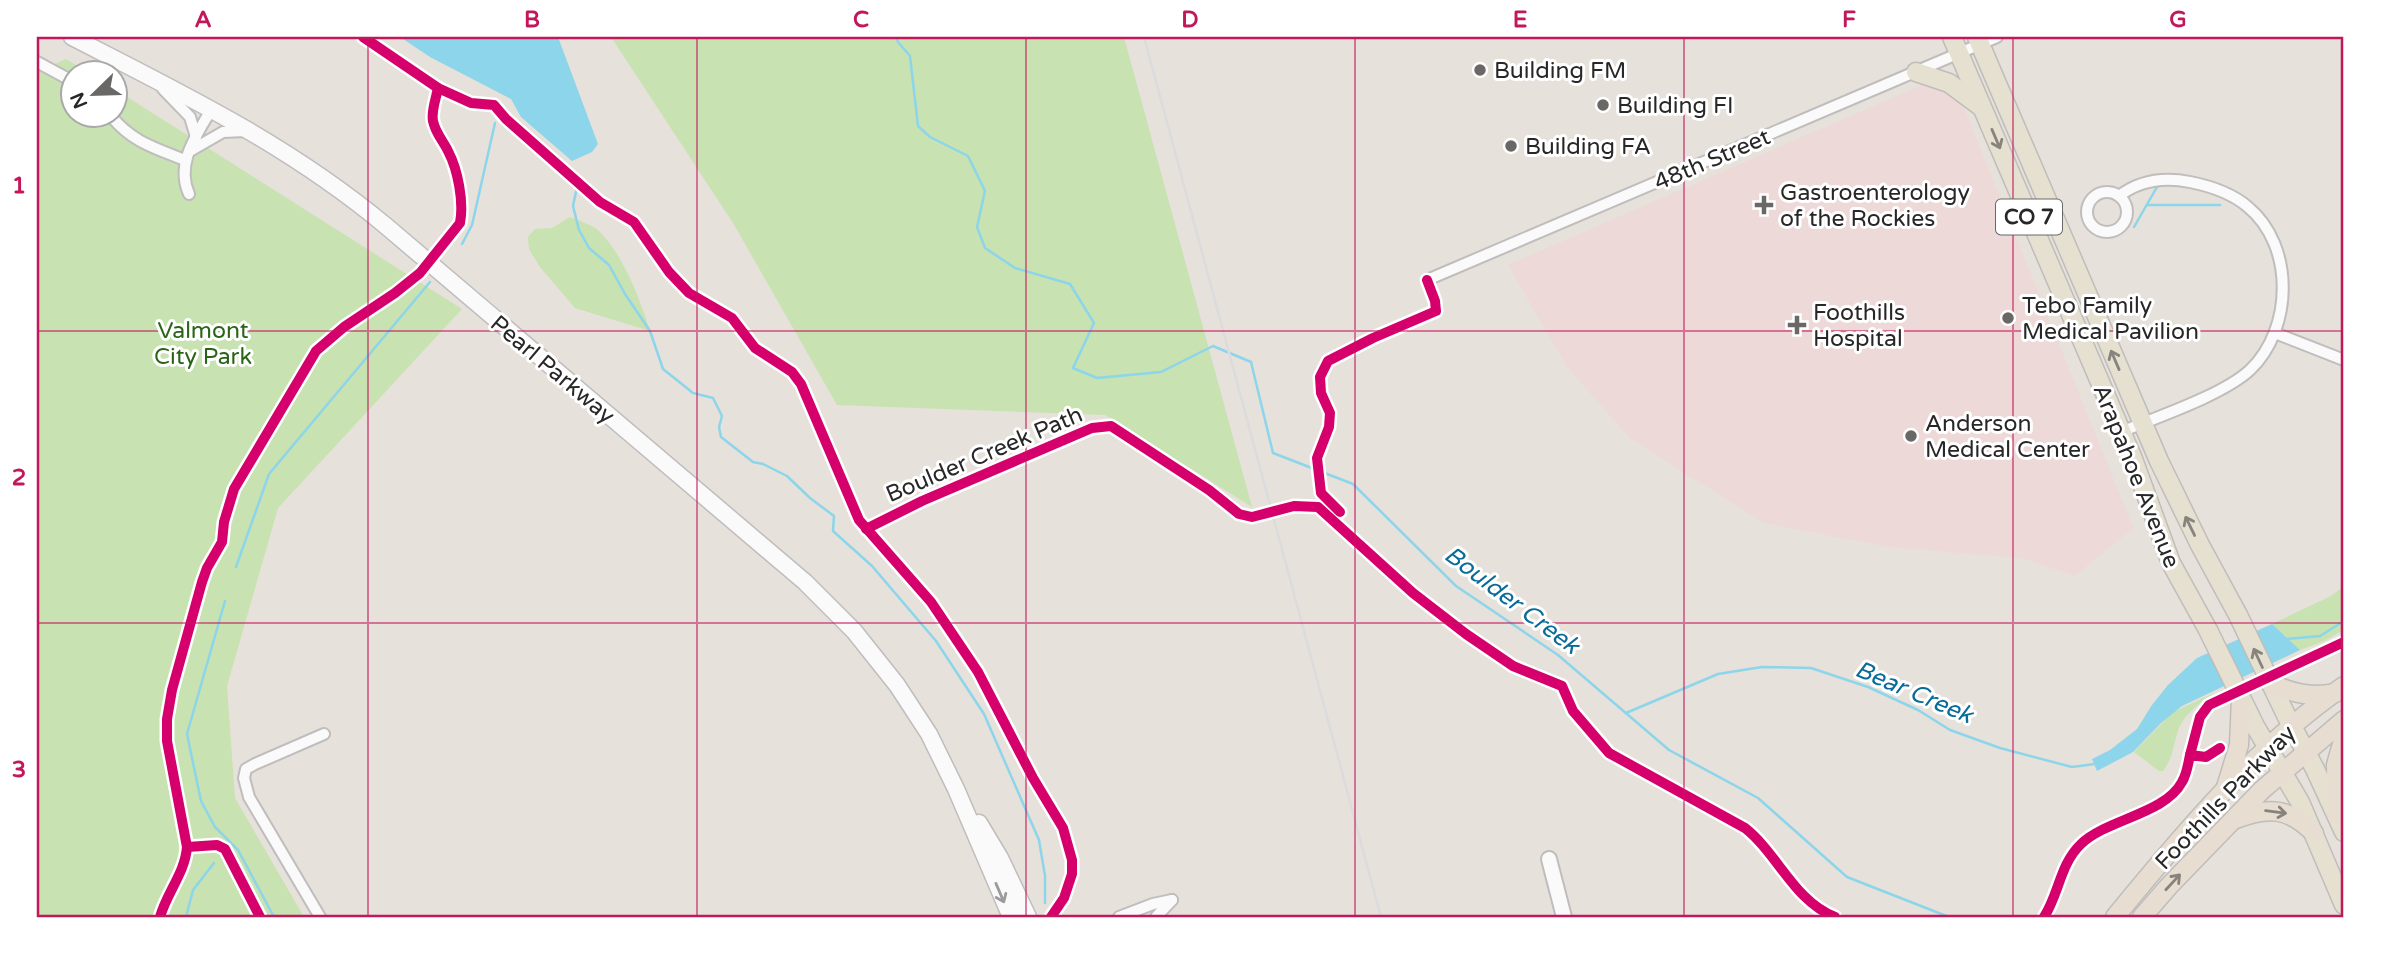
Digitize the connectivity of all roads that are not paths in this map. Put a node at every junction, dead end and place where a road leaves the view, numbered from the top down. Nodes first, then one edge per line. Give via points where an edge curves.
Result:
1 (72, 37) edge
2 (1997, 37) edge
3 (1979, 41) edge
4 (1956, 45) edge
5 (37, 62) edge
6 (1916, 72) junction
7 (60, 74) edge
8 (148, 76) junction
9 (212, 108) junction
10 (1983, 109) junction
11 (123, 130) edge
12 (255, 133) junction
13 (196, 137) junction
14 (186, 156) junction
15 (189, 194) dead end
16 (2119, 196) dead end
17 (1426, 280) dead end
18 (2275, 332) junction
19 (2344, 360) edge
20 (2142, 423) junction
21 (2121, 432) junction
22 (2270, 683) junction
23 (2339, 690) edge
24 (2241, 699) junction
25 (2344, 720) edge
26 (2292, 727) junction
27 (324, 734) dead end
28 (2344, 737) edge
29 (2269, 749) junction
30 (2305, 751) junction
31 (2283, 770) junction
32 (956, 789) junction
33 (2223, 793) junction
34 (2337, 815) junction
35 (2233, 820) junction
36 (2344, 832) edge
37 (2314, 833) junction
38 (1549, 859) dead end
39 (2344, 905) edge
40 (2148, 910) edge
41 (320, 917) edge
42 (1011, 917) edge
43 (1028, 917) edge
44 (1119, 917) edge
45 (1156, 917) edge
46 (1564, 917) edge
47 (2115, 917) edge

1 - 8 main road, Pearl Parkway
2 - 3 street, 48th Street
3 - 4 street, 48th Street
20 -> 3 main road, Arapahoe Avenue / CO 7
4 - 6 street, 48th Street
4 - 10 main road, Arapahoe Avenue / CO 7
5 - 7 street
6 - 10 main road via 1949,83
6 - 17 street, 48th Street
8 - 9 main road, Pearl Parkway
8 - 13 street via 185,109
9 - 12 main road, Pearl Parkway
9 - 13 street
10 -> 21 main road, Arapahoe Avenue / CO 7
11 - 14 street via 137,141
12 - 14 street via 223,132
12 - 32 main road, Pearl Parkway via 368,210 805,582 854,631 897,685 929,734
13 - 14 street
14 - 15 street via 183,178
16 - 18 street via 2136,186 2175,179 2220,191 2256,215 2280,261 2283,283
18 - 19 street
18 - 20 street via 2261,357 2236,381
20 - 21 street
22 -> 20 main road, Arapahoe Avenue / CO 7
21 - 24 main road, Arapahoe Avenue / CO 7 via 2171,563
22 - 23 highway via 2302,695
22 - 26 main road, Arapahoe Avenue / CO 7
23 - 26 highway, Foothills Parkway
24 - 29 main road, Arapahoe Avenue / CO 7
24 - 33 highway via 2239,745
25 - 30 highway, Foothills Parkway
26 - 29 highway, Foothills Parkway
26 - 30 main road, Arapahoe Avenue / CO 7
27 - 41 street via 246,769 244,778 249,797
28 - 34 highway via 2335,774
29 - 31 main road, Arapahoe Avenue / CO 7
29 - 33 highway, Foothills Parkway
30 - 31 highway, Foothills Parkway
30 - 34 main road, Arapahoe Avenue / CO 7
31 - 35 highway, Foothills Parkway
31 - 37 main road, Arapahoe Avenue / CO 7
32 -> 42 main road, Pearl Parkway
32 - 43 main road, Pearl Parkway via 1000,858
33 - 47 highway, Foothills Parkway
34 - 36 main road, Arapahoe Avenue / CO 7
35 -> 37 highway via 2263,811 2282,812
40 -> 35 highway, Foothills Parkway
37 - 39 main road, Arapahoe Avenue / CO 7
38 - 46 street
44 - 45 street via 1172,900

